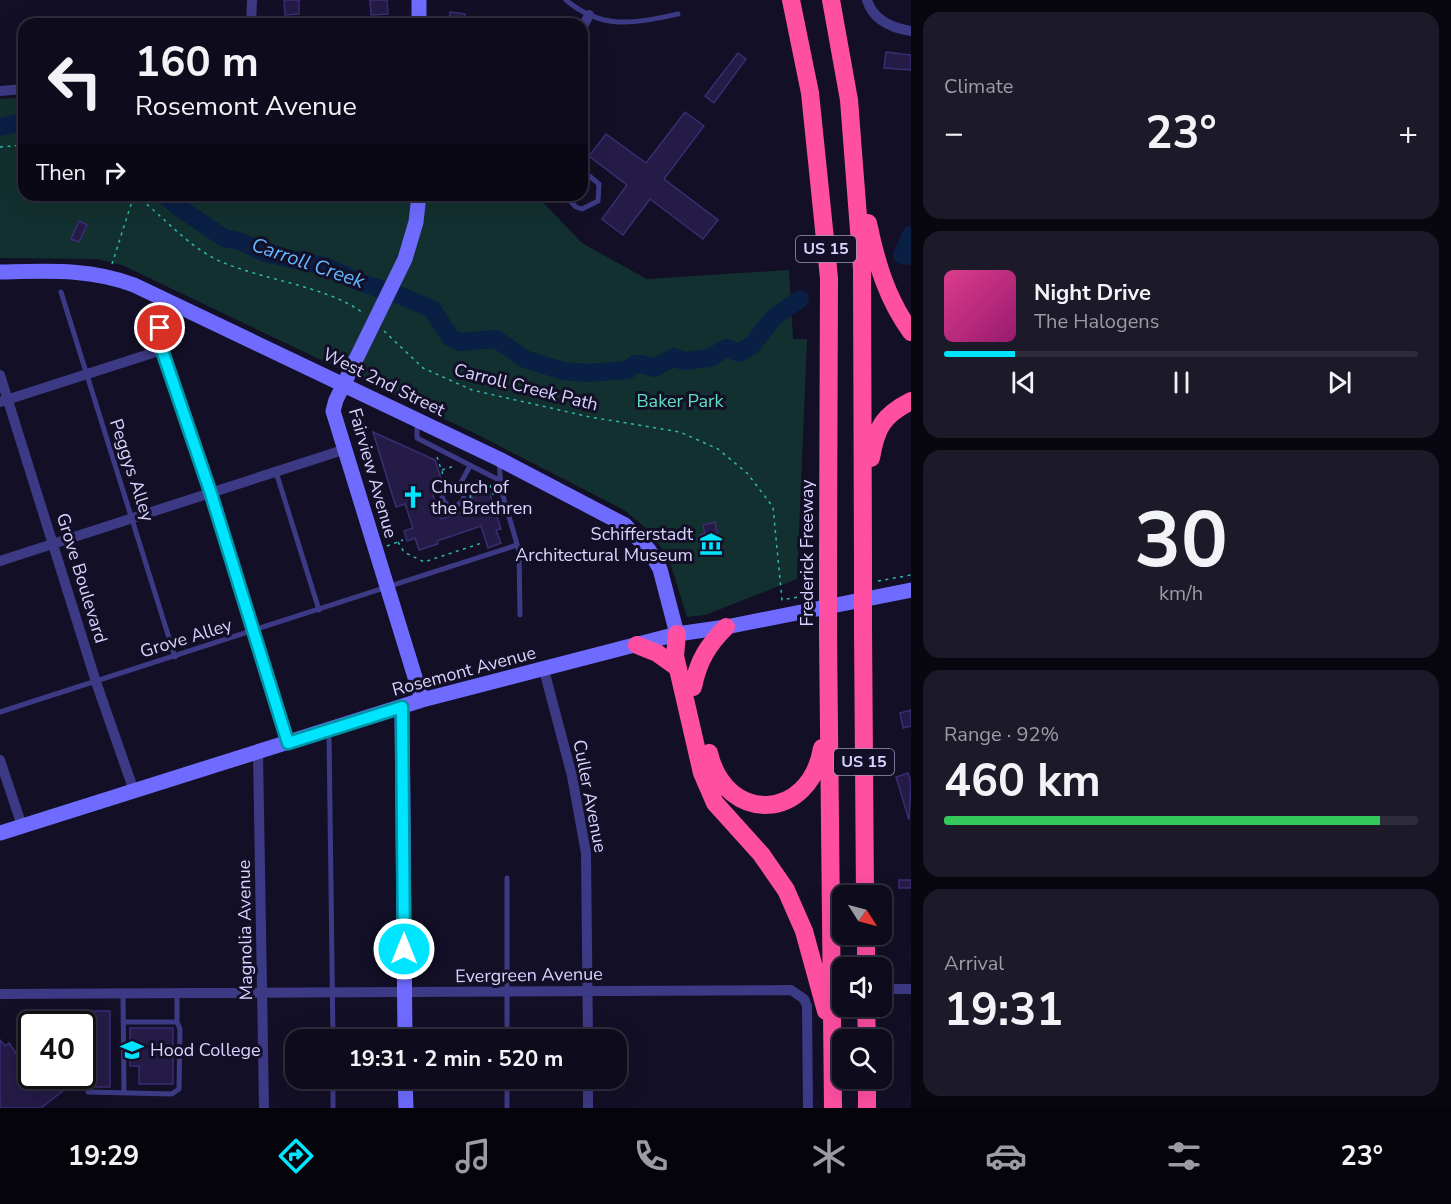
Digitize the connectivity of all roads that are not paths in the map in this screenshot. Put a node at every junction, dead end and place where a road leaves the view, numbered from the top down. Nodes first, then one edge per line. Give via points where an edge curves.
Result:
1 (252, 0) edge
2 (419, 0) edge
3 (566, 0) edge
4 (791, 0) edge
5 (831, 0) edge
6 (867, 0) edge
7 (678, 14) dead end
8 (589, 15) junction
9 (251, 18) edge
10 (419, 18) edge
11 (587, 18) edge
12 (911, 31) edge
13 (18, 90) edge
14 (0, 91) edge
15 (849, 100) junction
16 (588, 175) edge
17 (418, 201) edge
18 (570, 201) edge
19 (0, 272) edge
20 (61, 292) dead end
21 (169, 301) junction
22 (911, 332) edge
23 (162, 350) junction
24 (0, 375) edge
25 (86, 375) junction
26 (345, 385) junction
27 (4, 401) edge
28 (911, 401) edge
29 (416, 419) junction
30 (343, 450) junction
31 (499, 459) junction
32 (470, 466) junction
33 (276, 472) junction
34 (499, 480) junction
35 (459, 486) junction
36 (211, 494) junction
37 (132, 519) junction
38 (862, 531) junction
39 (54, 544) junction
40 (518, 548) junction
41 (0, 561) edge
42 (387, 589) junction
43 (911, 590) edge
44 (319, 610) junction
45 (520, 615) dead end
46 (726, 627) junction
47 (253, 632) junction
48 (677, 634) junction
49 (637, 645) junction
50 (175, 657) junction
51 (678, 668) junction
52 (544, 670) junction
53 (96, 682) junction
54 (693, 687) junction
55 (422, 700) junction
56 (402, 707) junction
57 (0, 712) edge
58 (828, 717) junction
59 (329, 730) junction
60 (288, 743) junction
61 (258, 752) junction
62 (0, 760) edge
63 (134, 791) junction
64 (22, 826) junction
65 (0, 833) edge
66 (507, 878) dead end
67 (866, 885) edge
68 (911, 988) edge
69 (894, 989) dead end
70 (588, 990) junction
71 (507, 992) junction
72 (405, 993) junction
73 (0, 994) edge
74 (123, 994) junction
75 (177, 994) junction
76 (263, 994) junction
77 (332, 994) junction
78 (123, 1022) junction
79 (177, 1022) junction
80 (333, 1029) edge
81 (405, 1029) edge
82 (507, 1029) edge
83 (588, 1029) edge
84 (832, 1030) joint
85 (333, 1089) edge
86 (405, 1089) edge
87 (507, 1089) edge
88 (588, 1089) edge
89 (833, 1089) edge
90 (867, 1089) edge
91 (88, 1092) dead end
92 (124, 1093) junction
93 (264, 1108) edge
94 (333, 1108) edge
95 (406, 1108) edge
96 (507, 1108) edge
97 (588, 1108) edge
98 (808, 1108) edge
99 (833, 1108) edge
100 (867, 1108) edge

1 - 9 street
2 - 10 street
3 - 8 lane
4 - 58 highway, Frederick Freeway / US 15, bridge via 810,93 829,278
5 - 15 highway, US 15
6 - 12 street via 877,16 890,26
7 - 8 lane via 616,24
8 - 11 street
13 - 14 street
15 - 22 highway via 875,255 891,299
15 - 38 highway, US 15 via 862,269
16 - 18 lane via 599,184 598,201 582,209
17 - 26 street, Fairview Avenue via 414,232 396,279
19 - 21 street, West 2nd Street via 76,271 108,276
20 - 25 lane, Peggys Alley
21 - 23 street via 160,328
21 - 26 street, West 2nd Street
23 - 25 street
23 - 36 street
24 - 27 street, Grove Boulevard
25 - 27 street
25 - 37 lane, Peggys Alley
26 - 29 street, West 2nd Street
26 - 30 street, Fairview Avenue via 333,411
27 - 39 street, Grove Boulevard
28 - 38 highway via 884,419 874,435
29 - 31 street, West 2nd Street
29 - 32 lane via 417,438 456,463
30 - 33 street
30 - 42 street, Fairview Avenue
31 - 34 lane
31 - 48 street, West 2nd Street via 600,510 639,537 660,569
32 - 34 lane
32 - 35 lane
33 - 36 street
33 - 44 lane
34 - 40 lane
35 - 35 lane via 447,486 443,493 445,502 452,506 463,501 464,493
36 - 37 street
36 - 47 street
37 - 39 street
37 - 50 lane, Peggys Alley
38 - 67 highway, US 15, bridge
39 - 41 street
39 - 53 street, Grove Boulevard
40 - 42 lane, Grove Alley
40 - 45 lane
42 - 44 lane, Grove Alley
42 - 55 street, Fairview Avenue
43 - 46 street, Rosemont Avenue
44 - 47 lane, Grove Alley
46 - 48 street, Rosemont Avenue
46 - 54 highway via 705,651 696,668
47 - 50 lane, Grove Alley
47 - 60 street
48 - 49 street, Rosemont Avenue
48 - 51 highway
48 - 54 highway
49 - 51 highway
49 - 52 street, Rosemont Avenue
50 - 53 lane, Grove Alley
51 - 84 highway via 708,790 774,871 790,897 804,931
52 - 55 street, Rosemont Avenue
52 - 70 street, Culler Avenue via 572,776 586,853
53 - 57 lane, Grove Alley
53 - 63 street, Grove Boulevard
54 - 58 highway via 712,768 727,790 759,805 783,802 804,790 817,770
55 - 56 street, Rosemont Avenue
56 - 59 street, Rosemont Avenue
56 - 72 street
58 - 84 highway, Frederick Freeway / US 15
59 - 60 street, Rosemont Avenue
59 - 77 lane
60 - 61 street, Rosemont Avenue
61 - 63 street, Rosemont Avenue
61 - 76 street, Magnolia Avenue
62 - 64 street
63 - 64 street, Rosemont Avenue
64 - 65 street, Rosemont Avenue
66 - 71 lane
68 - 69 street
70 - 71 street, Evergreen Avenue
70 - 83 street, Culler Avenue
70 - 98 street, Evergreen Avenue via 791,990 807,1006
71 - 72 street, Evergreen Avenue
71 - 82 lane
72 - 77 street, Evergreen Avenue
72 - 81 street
73 - 74 street, Evergreen Avenue
74 - 75 street, Evergreen Avenue
74 - 78 lane
75 - 76 street, Evergreen Avenue
75 - 79 lane
76 - 77 street, Evergreen Avenue
76 - 93 street, Magnolia Avenue
77 - 80 lane
78 - 79 lane
78 - 92 lane
79 - 92 lane via 179,1089 172,1094
85 - 94 lane
86 - 95 street
87 - 96 lane
88 - 97 street
89 - 99 highway, Frederick Freeway / US 15
90 - 100 highway
91 - 92 lane

